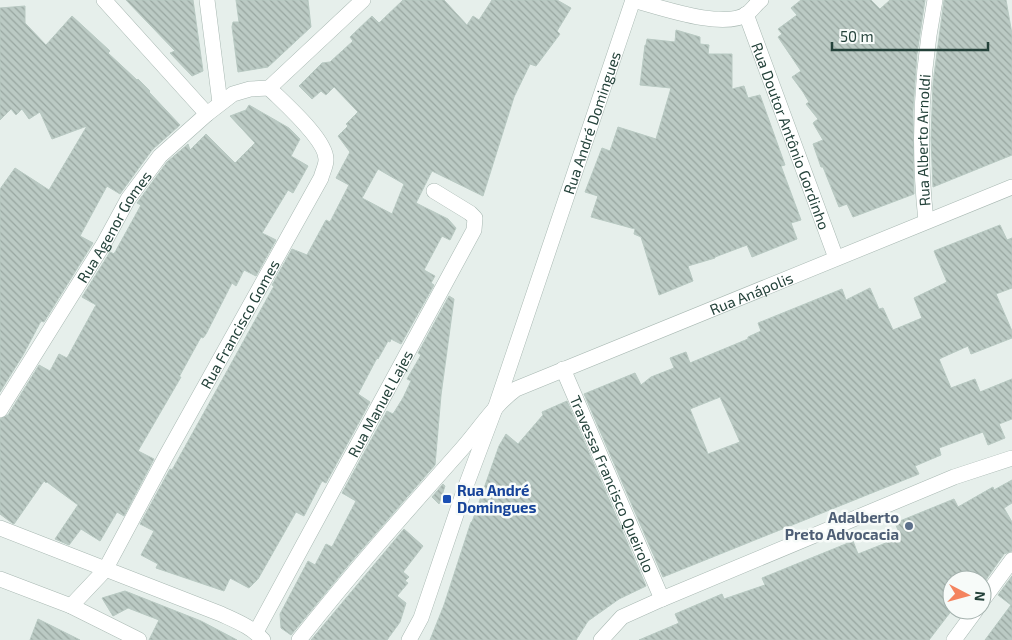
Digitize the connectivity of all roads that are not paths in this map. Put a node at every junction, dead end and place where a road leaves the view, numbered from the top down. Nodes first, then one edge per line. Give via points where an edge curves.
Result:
1 (104, 0) edge
2 (207, 0) edge
3 (363, 0) edge
4 (633, 0) edge
5 (761, 0) edge
6 (936, 0) edge
7 (746, 14) junction
8 (269, 88) junction
9 (220, 103) junction
10 (206, 114) junction
11 (1012, 187) edge
12 (434, 191) dead end
13 (926, 221) junction
14 (836, 258) junction
15 (563, 369) junction
16 (496, 406) junction
17 (0, 410) edge
18 (1012, 458) edge
19 (0, 528) edge
20 (1012, 560) edge
21 (105, 570) junction
22 (0, 578) edge
23 (992, 587) edge
24 (662, 599) junction
25 (71, 606) junction
26 (969, 620) edge
27 (260, 636) edge
28 (139, 640) edge
29 (299, 640) edge
30 (409, 640) edge
31 (601, 640) edge
32 (954, 640) edge

1 - 10 street
2 - 9 street
3 - 8 street
4 - 7 street via 714,20 733,19
4 - 16 street, Rua André Domingues
5 - 7 street
6 - 13 street, Rua Alberto Arnoldi via 930,28 922,132
7 - 14 street, Rua Doutor Antônio Gordinho
8 - 9 street, Rua Agenor Gomes via 233,94
8 - 21 street, Rua Francisco Gomes via 324,147 326,160 321,178
9 - 10 street, Rua Agenor Gomes
10 - 17 street, Rua Agenor Gomes via 160,156 128,199 94,260
11 - 13 street, Rua Anápolis
12 - 27 street, Rua Manuel Lajes via 470,213 474,218 474,230
13 - 14 street, Rua Anápolis
14 - 15 street, Rua Anápolis
15 - 16 street, Rua Anápolis via 516,389
15 - 24 street, Travessa Francisco Queirolo
16 - 29 street
16 - 30 street, Rua André Domingues via 421,618
18 - 24 street via 954,477
19 - 21 street
20 - 23 street
21 - 25 street, Rua Francisco Gomes
21 - 27 street via 220,614
22 - 25 street
24 - 31 street via 622,617
25 - 28 street
26 - 32 street

